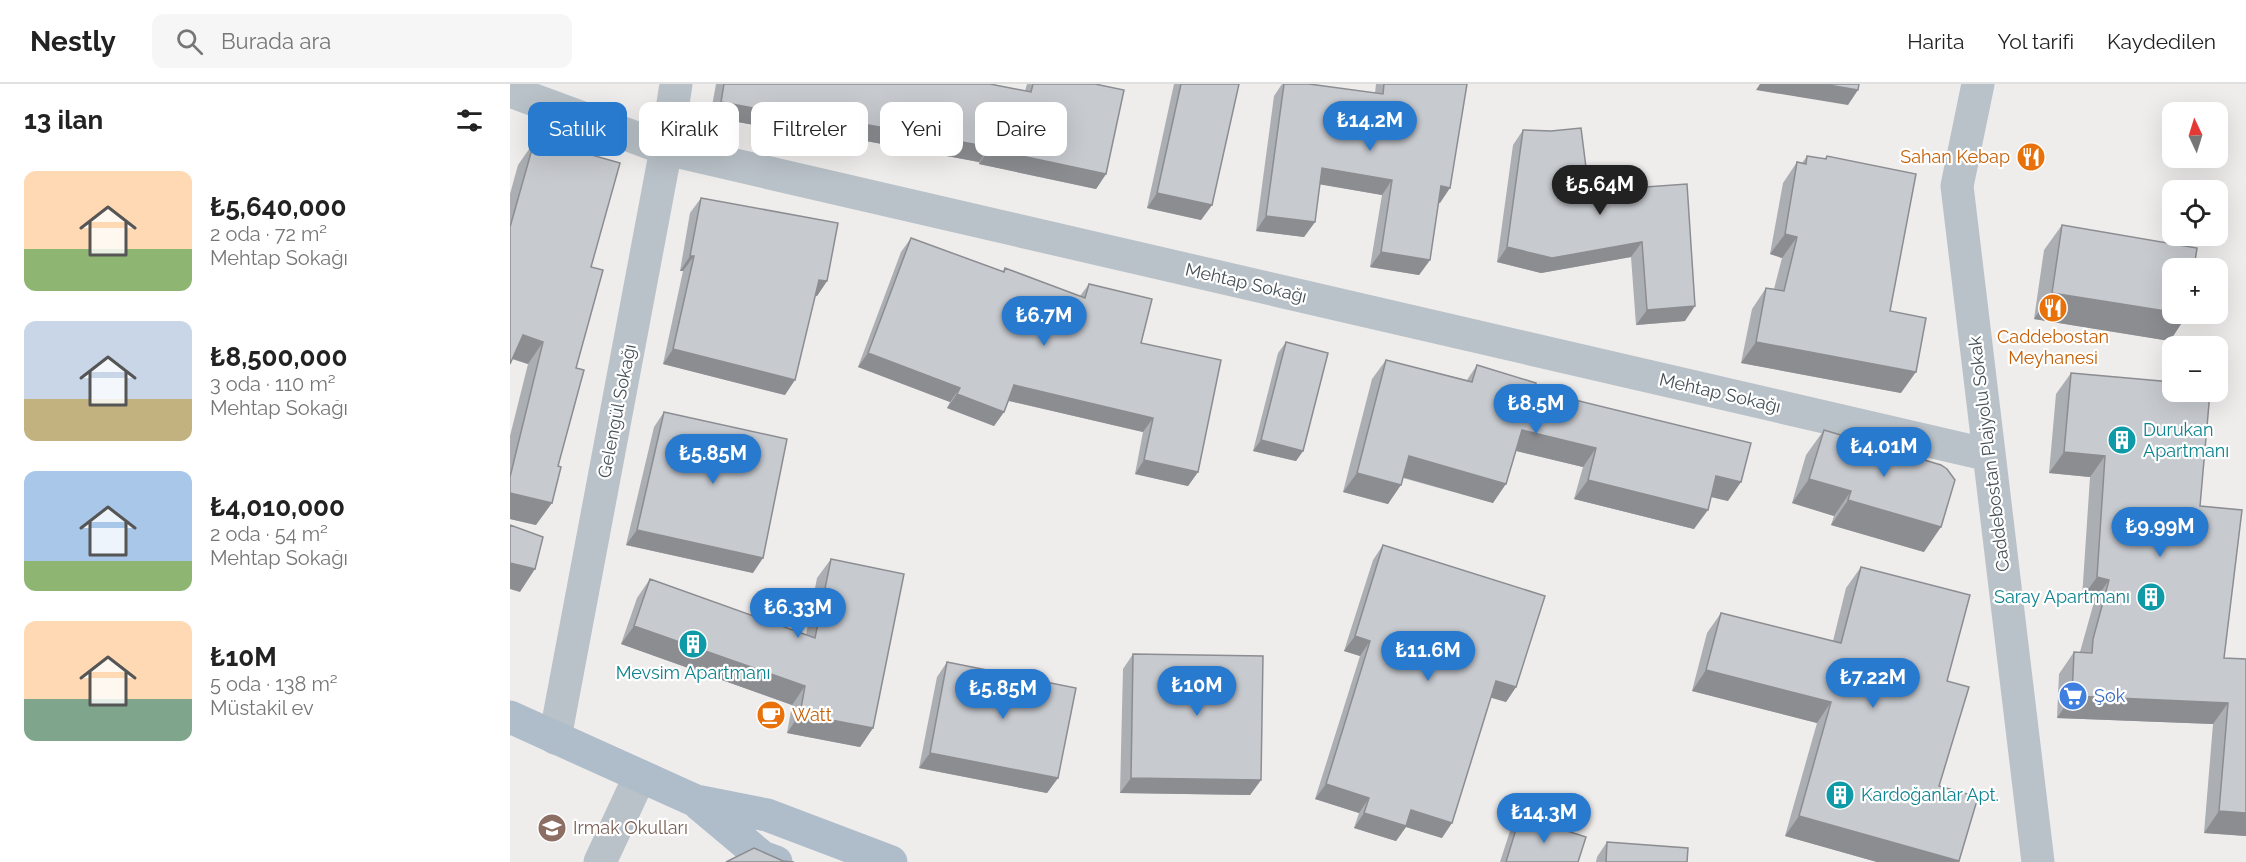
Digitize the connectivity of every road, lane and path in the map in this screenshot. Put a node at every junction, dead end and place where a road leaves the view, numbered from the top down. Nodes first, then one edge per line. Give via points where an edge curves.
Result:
1 (676, 84) edge
2 (1978, 84) edge
3 (510, 91) edge
4 (673, 102) edge
5 (639, 139) edge
6 (665, 156) edge
7 (696, 156) edge
8 (1989, 455) junction
9 (510, 717) edge
10 (555, 738) junction
11 (640, 776) junction
12 (696, 801) junction
13 (600, 862) edge
14 (776, 862) edge
15 (891, 862) edge
16 (2038, 862) edge

1 - 4 street, Gelengül Sokağı
2 - 8 street, Caddebostan Plajyolu Sokak via 1957,186
3 - 5 street, Mehtap Sokağı
6 - 10 street, Gelengül Sokağı
7 - 8 street, Mehtap Sokağı
8 - 16 street, Caddebostan Plajyolu Sokak
9 - 10 main road
10 - 11 main road
11 - 12 main road
11 - 13 street
12 - 14 main road via 762,857
12 - 15 main road via 767,815

